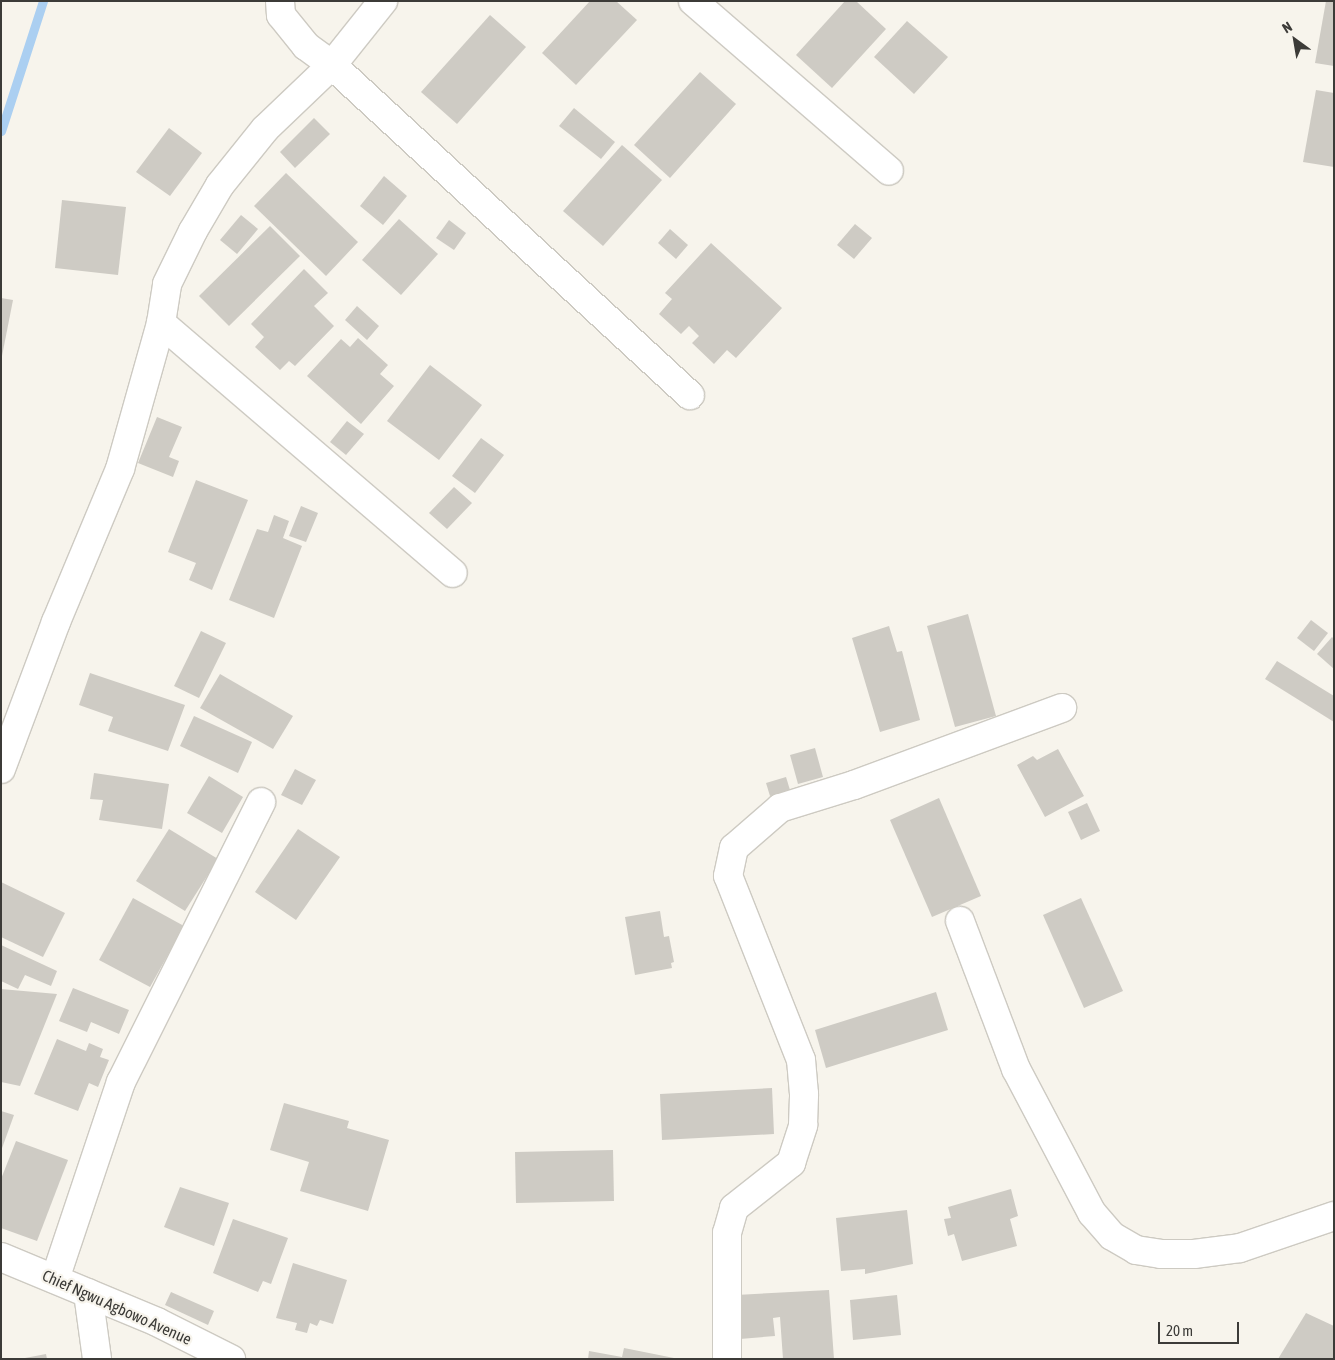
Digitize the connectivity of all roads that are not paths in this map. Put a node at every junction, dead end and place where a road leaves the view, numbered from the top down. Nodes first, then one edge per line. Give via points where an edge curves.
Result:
1 (280, 1) edge
2 (383, 1) edge
3 (693, 1) edge
4 (332, 65) junction
5 (889, 171) dead end
6 (161, 324) junction
7 (690, 394) dead end
8 (452, 573) dead end
9 (1062, 708) dead end
10 (1, 769) edge
11 (261, 802) dead end
12 (960, 921) dead end
13 (1334, 1216) edge
14 (1, 1257) edge
15 (55, 1279) junction
16 (88, 1293) junction
17 (97, 1359) edge
18 (231, 1359) edge
19 (727, 1359) edge

1 - 4 street via 281,15 291,30
2 - 4 street
3 - 5 street
4 - 6 street via 265,129 220,185 167,284
4 - 7 street
6 - 8 street
6 - 10 street via 120,468 56,622
9 - 19 street via 862,782 780,808 734,848 728,876 801,1060 804,1094 802,1125 791,1164 734,1208 727,1233
11 - 15 street via 121,1082
12 - 13 street via 1016,1069 1092,1213 1112,1236 1136,1250 1194,1254 1240,1248
14 - 15 street, Chief Ngwu Agbowo Avenue
15 - 16 street, Chief Ngwu Agbowo Avenue
16 - 17 street
16 - 18 street, Chief Ngwu Agbowo Avenue

